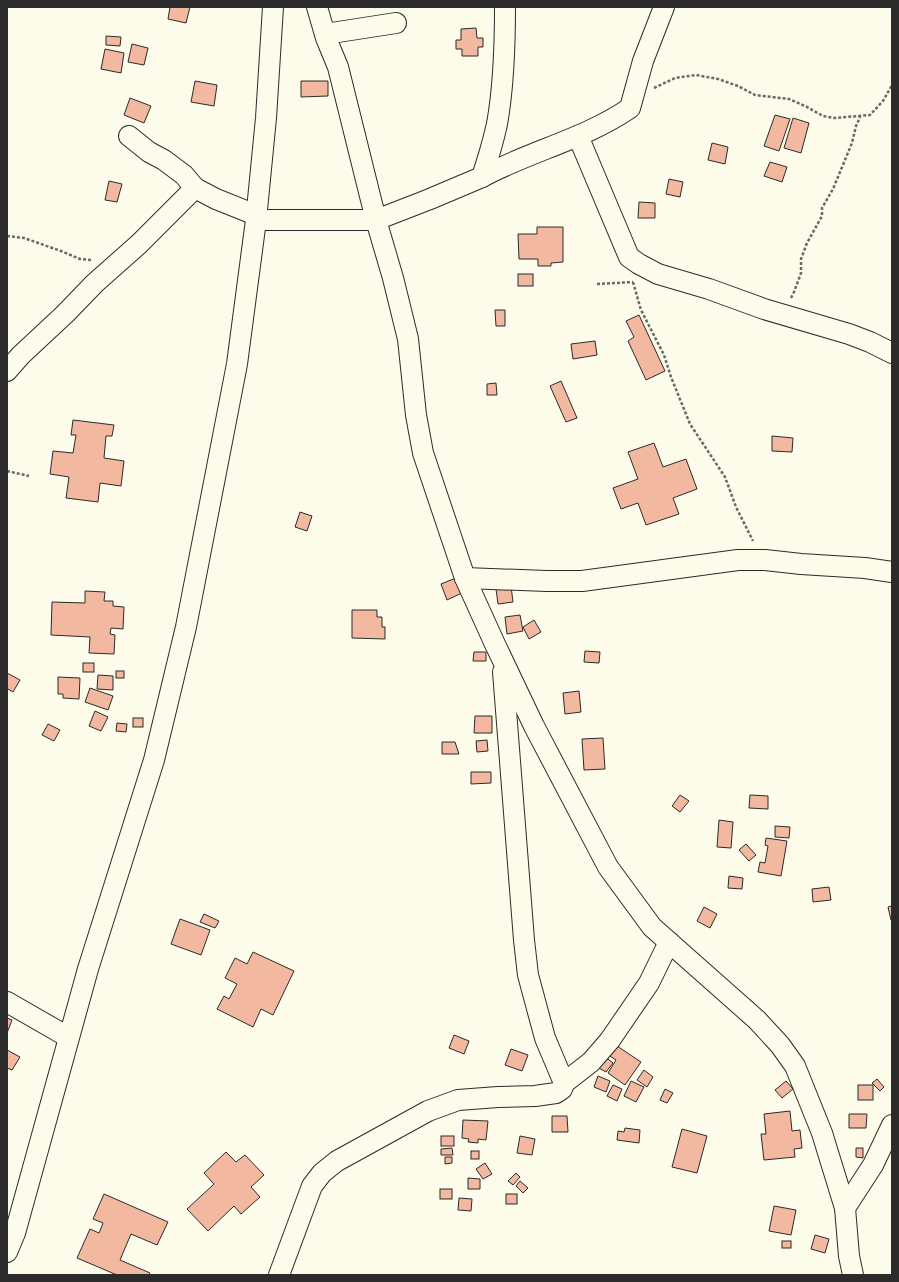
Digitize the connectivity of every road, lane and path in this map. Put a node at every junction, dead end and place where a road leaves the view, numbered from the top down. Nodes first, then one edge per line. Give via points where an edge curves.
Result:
1 (273, 7) edge
2 (316, 7) edge
3 (505, 7) edge
4 (664, 7) edge
5 (396, 22) dead end
6 (325, 34) junction
7 (892, 86) edge
8 (651, 89) dead end
9 (860, 117) junction
10 (129, 136) dead end
11 (578, 136) junction
12 (482, 177) junction
13 (195, 188) junction
14 (256, 217) junction
15 (376, 220) junction
16 (7, 236) edge
17 (629, 257) junction
18 (118, 263) junction
19 (633, 282) junction
20 (597, 284) dead end
21 (782, 314) junction
22 (892, 353) edge
23 (7, 371) edge
24 (7, 471) edge
25 (30, 476) dead end
26 (765, 560) junction
27 (892, 572) edge
28 (465, 578) junction
29 (502, 660) junction
30 (669, 942) junction
31 (7, 1002) edge
32 (68, 1037) junction
33 (564, 1083) junction
34 (892, 1125) edge
35 (845, 1208) junction
36 (7, 1252) edge
37 (279, 1275) edge
38 (854, 1275) edge

1 - 14 street
2 - 6 street
3 - 12 street via 504,70 497,123
4 - 11 street via 643,61 630,108 599,127
5 - 6 street
6 - 15 street via 338,67
7 - 9 path via 870,115
8 - 9 path via 675,78 696,75 718,79 755,95 789,99 823,116
9 - 21 path via 852,143 822,208 822,216 807,243 794,292
10 - 13 street via 180,172
11 - 12 street
11 - 17 street
12 - 15 street
13 - 14 street
13 - 18 street
14 - 15 street
14 - 32 street via 237,364 186,627 154,760
15 - 28 street via 408,340 423,453
16 - 18 path via 24,238 80,259
17 - 19 path
17 - 21 street via 658,274
18 - 23 street
19 - 20 path
19 - 26 path via 641,310 664,355 690,424 724,477 736,507
21 - 22 street via 849,334
24 - 25 path
26 - 27 street
26 - 28 street via 738,560 582,581
28 - 29 street
29 - 30 street via 608,867 652,927
29 - 33 street via 528,975 545,1038
30 - 33 street via 649,983 610,1040 591,1062
30 - 35 street via 757,1020 795,1066 822,1133
31 - 32 street
32 - 36 street via 15,1233
33 - 37 street via 562,1089 556,1093 458,1100 428,1111 337,1161 322,1173 312,1186
34 - 35 street via 873,1165
35 - 38 street via 849,1256

